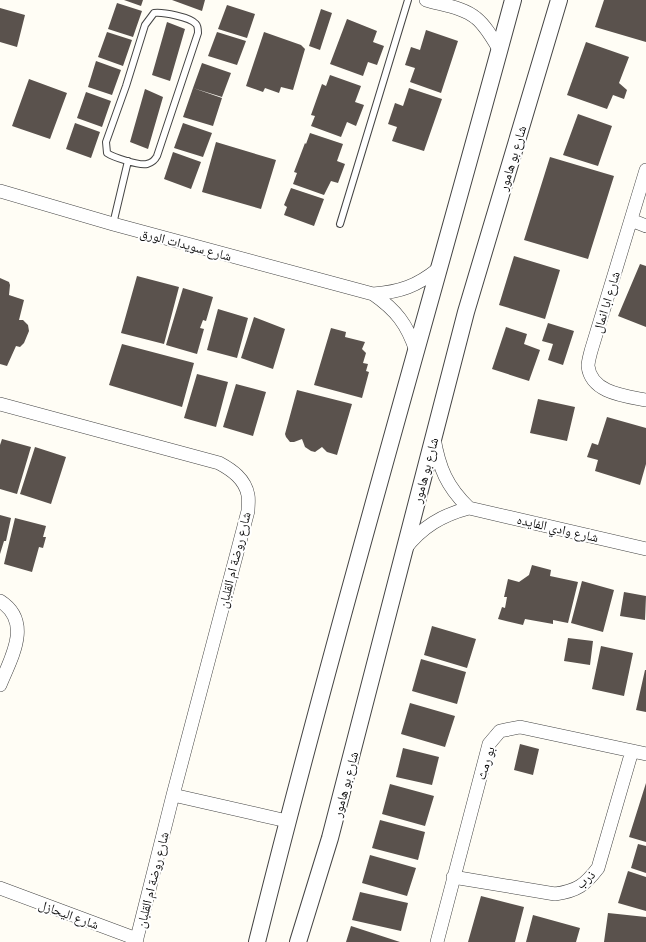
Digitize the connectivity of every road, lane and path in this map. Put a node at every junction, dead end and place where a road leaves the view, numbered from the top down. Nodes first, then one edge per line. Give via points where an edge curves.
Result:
1 (408, 0) edge
2 (427, 0) edge
3 (513, 0) edge
4 (559, 0) edge
5 (500, 51) junction
6 (128, 161) junction
7 (646, 170) edge
8 (0, 191) edge
9 (631, 220) junction
10 (113, 224) junction
11 (340, 224) dead end
12 (646, 226) edge
13 (438, 269) junction
14 (373, 294) junction
15 (416, 351) junction
16 (646, 400) edge
17 (0, 404) edge
18 (434, 434) junction
19 (469, 508) junction
20 (646, 549) edge
21 (404, 551) junction
22 (0, 601) edge
23 (0, 685) edge
24 (632, 751) junction
25 (646, 754) edge
26 (173, 795) junction
27 (287, 821) junction
28 (453, 877) junction
29 (0, 888) edge
30 (137, 940) edge
31 (257, 942) edge
32 (298, 942) edge
33 (437, 942) edge

1 - 11 lane
2 - 5 street via 476,18
3 - 5 street
4 - 18 street, شارع بو هامور via 466,312
5 - 13 street
6 - 6 lane via 107,153 106,142 144,24 154,13 166,13 192,21 197,26 198,33 157,156 152,162 144,164
6 - 10 lane
7 - 9 street, شارع ابا انمال
8 - 10 street, شارع سويدات الورق
9 - 12 street
9 - 16 street, شارع ابا انمال via 588,366 600,387 610,392
10 - 14 street, شارع سويدات الورق
13 - 14 street, شارع سويدات الورق via 415,285
13 - 15 street
14 - 15 street, شارع سويدات الورق via 396,312
15 - 27 street
17 - 26 street, شارع روضة ام القلبان via 219,463 233,471 248,495 248,511
18 - 19 street via 444,475 455,493
18 - 21 street, شارع بو هامور
19 - 20 street, شارع وادي الفايده
19 - 21 street, شارع وادي الفايده via 439,518 425,527
21 - 32 street, شارع بو هامور via 330,838
22 - 23 street via 7,605 18,631 17,643
24 - 25 street, بو رمث
24 - 28 street, ذرب via 598,868 580,887 570,892 555,894
24 - 28 street, بو رمث via 520,727 500,731 489,744
26 - 27 street
26 - 30 street, شارع روضة ام القلبان
27 - 31 street
28 - 33 street, بو رمث
29 - 30 street, شارع اليحازل

